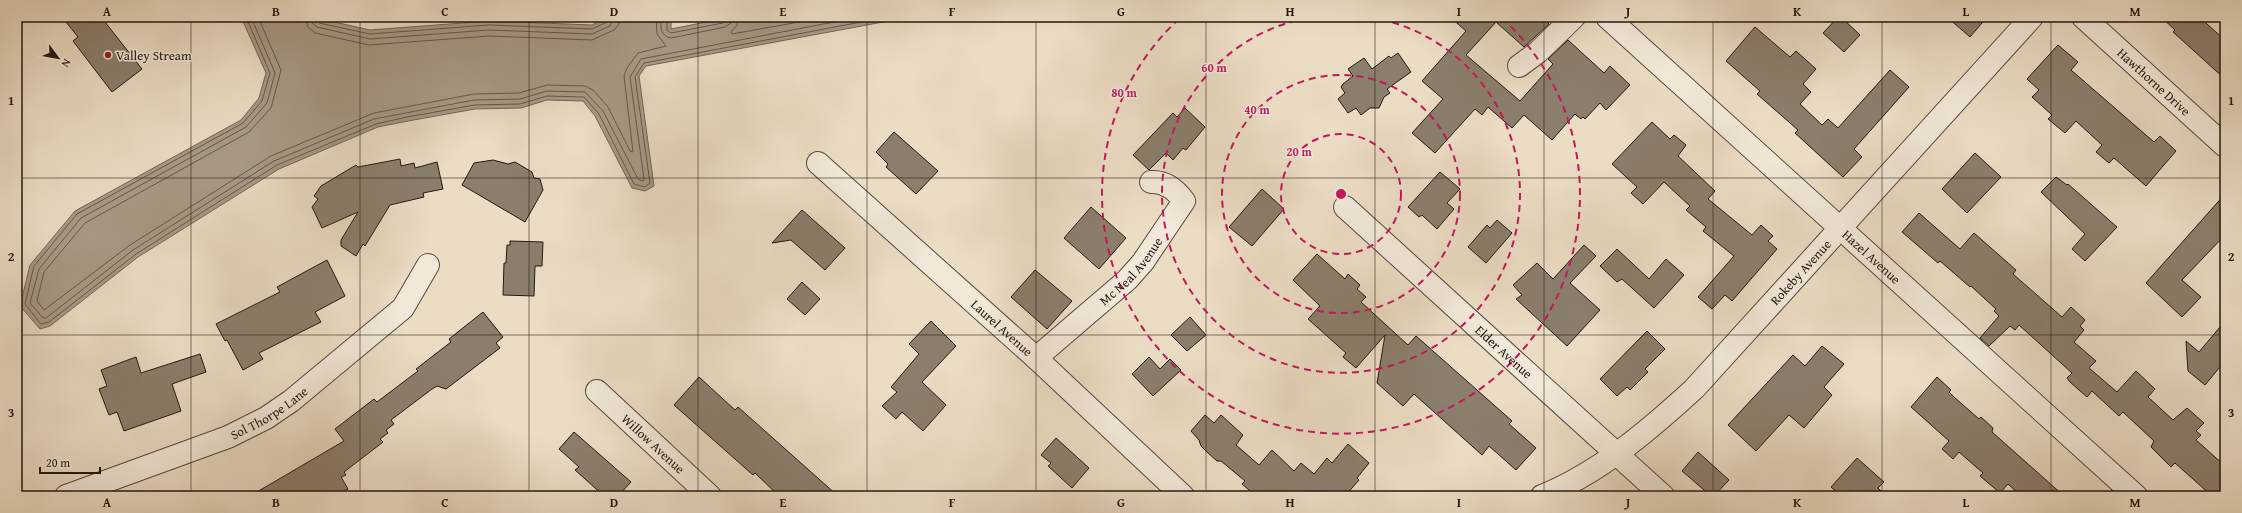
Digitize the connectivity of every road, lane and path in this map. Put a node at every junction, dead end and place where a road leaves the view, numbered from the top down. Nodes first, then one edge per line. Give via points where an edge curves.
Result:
1 (1574, 17) edge
2 (1607, 17) edge
3 (2032, 17) edge
4 (2083, 17) edge
5 (1519, 66) dead end
6 (2225, 146) edge
7 (818, 163) dead end
8 (1151, 182) dead end
9 (1345, 207) dead end
10 (1840, 230) junction
11 (428, 265) dead end
12 (1036, 358) junction
13 (597, 392) dead end
14 (1616, 454) junction
15 (66, 496) edge
16 (710, 496) edge
17 (1184, 496) edge
18 (1542, 496) edge
19 (1663, 496) edge
20 (2136, 496) edge

1 - 5 street via 1538,52
2 - 10 street, Hazel Avenue
3 - 10 street, Rokeby Avenue
4 - 6 street, Hawthorne Drive
7 - 12 street, Laurel Avenue
8 - 12 street, Mc Neal Avenue via 1160,181 1177,191 1184,201 1143,262 1127,280
9 - 14 street, Elder Avenue
10 - 14 street, Rokeby Avenue via 1694,389 1654,425
10 - 20 street, Hazel Avenue
11 - 15 street, Sol Thorpe Lane via 403,308 291,401 266,418 228,437
12 - 17 street, Laurel Avenue
13 - 16 street, Willow Avenue
14 - 18 street, Rokeby Avenue
14 - 19 street, Elder Avenue

